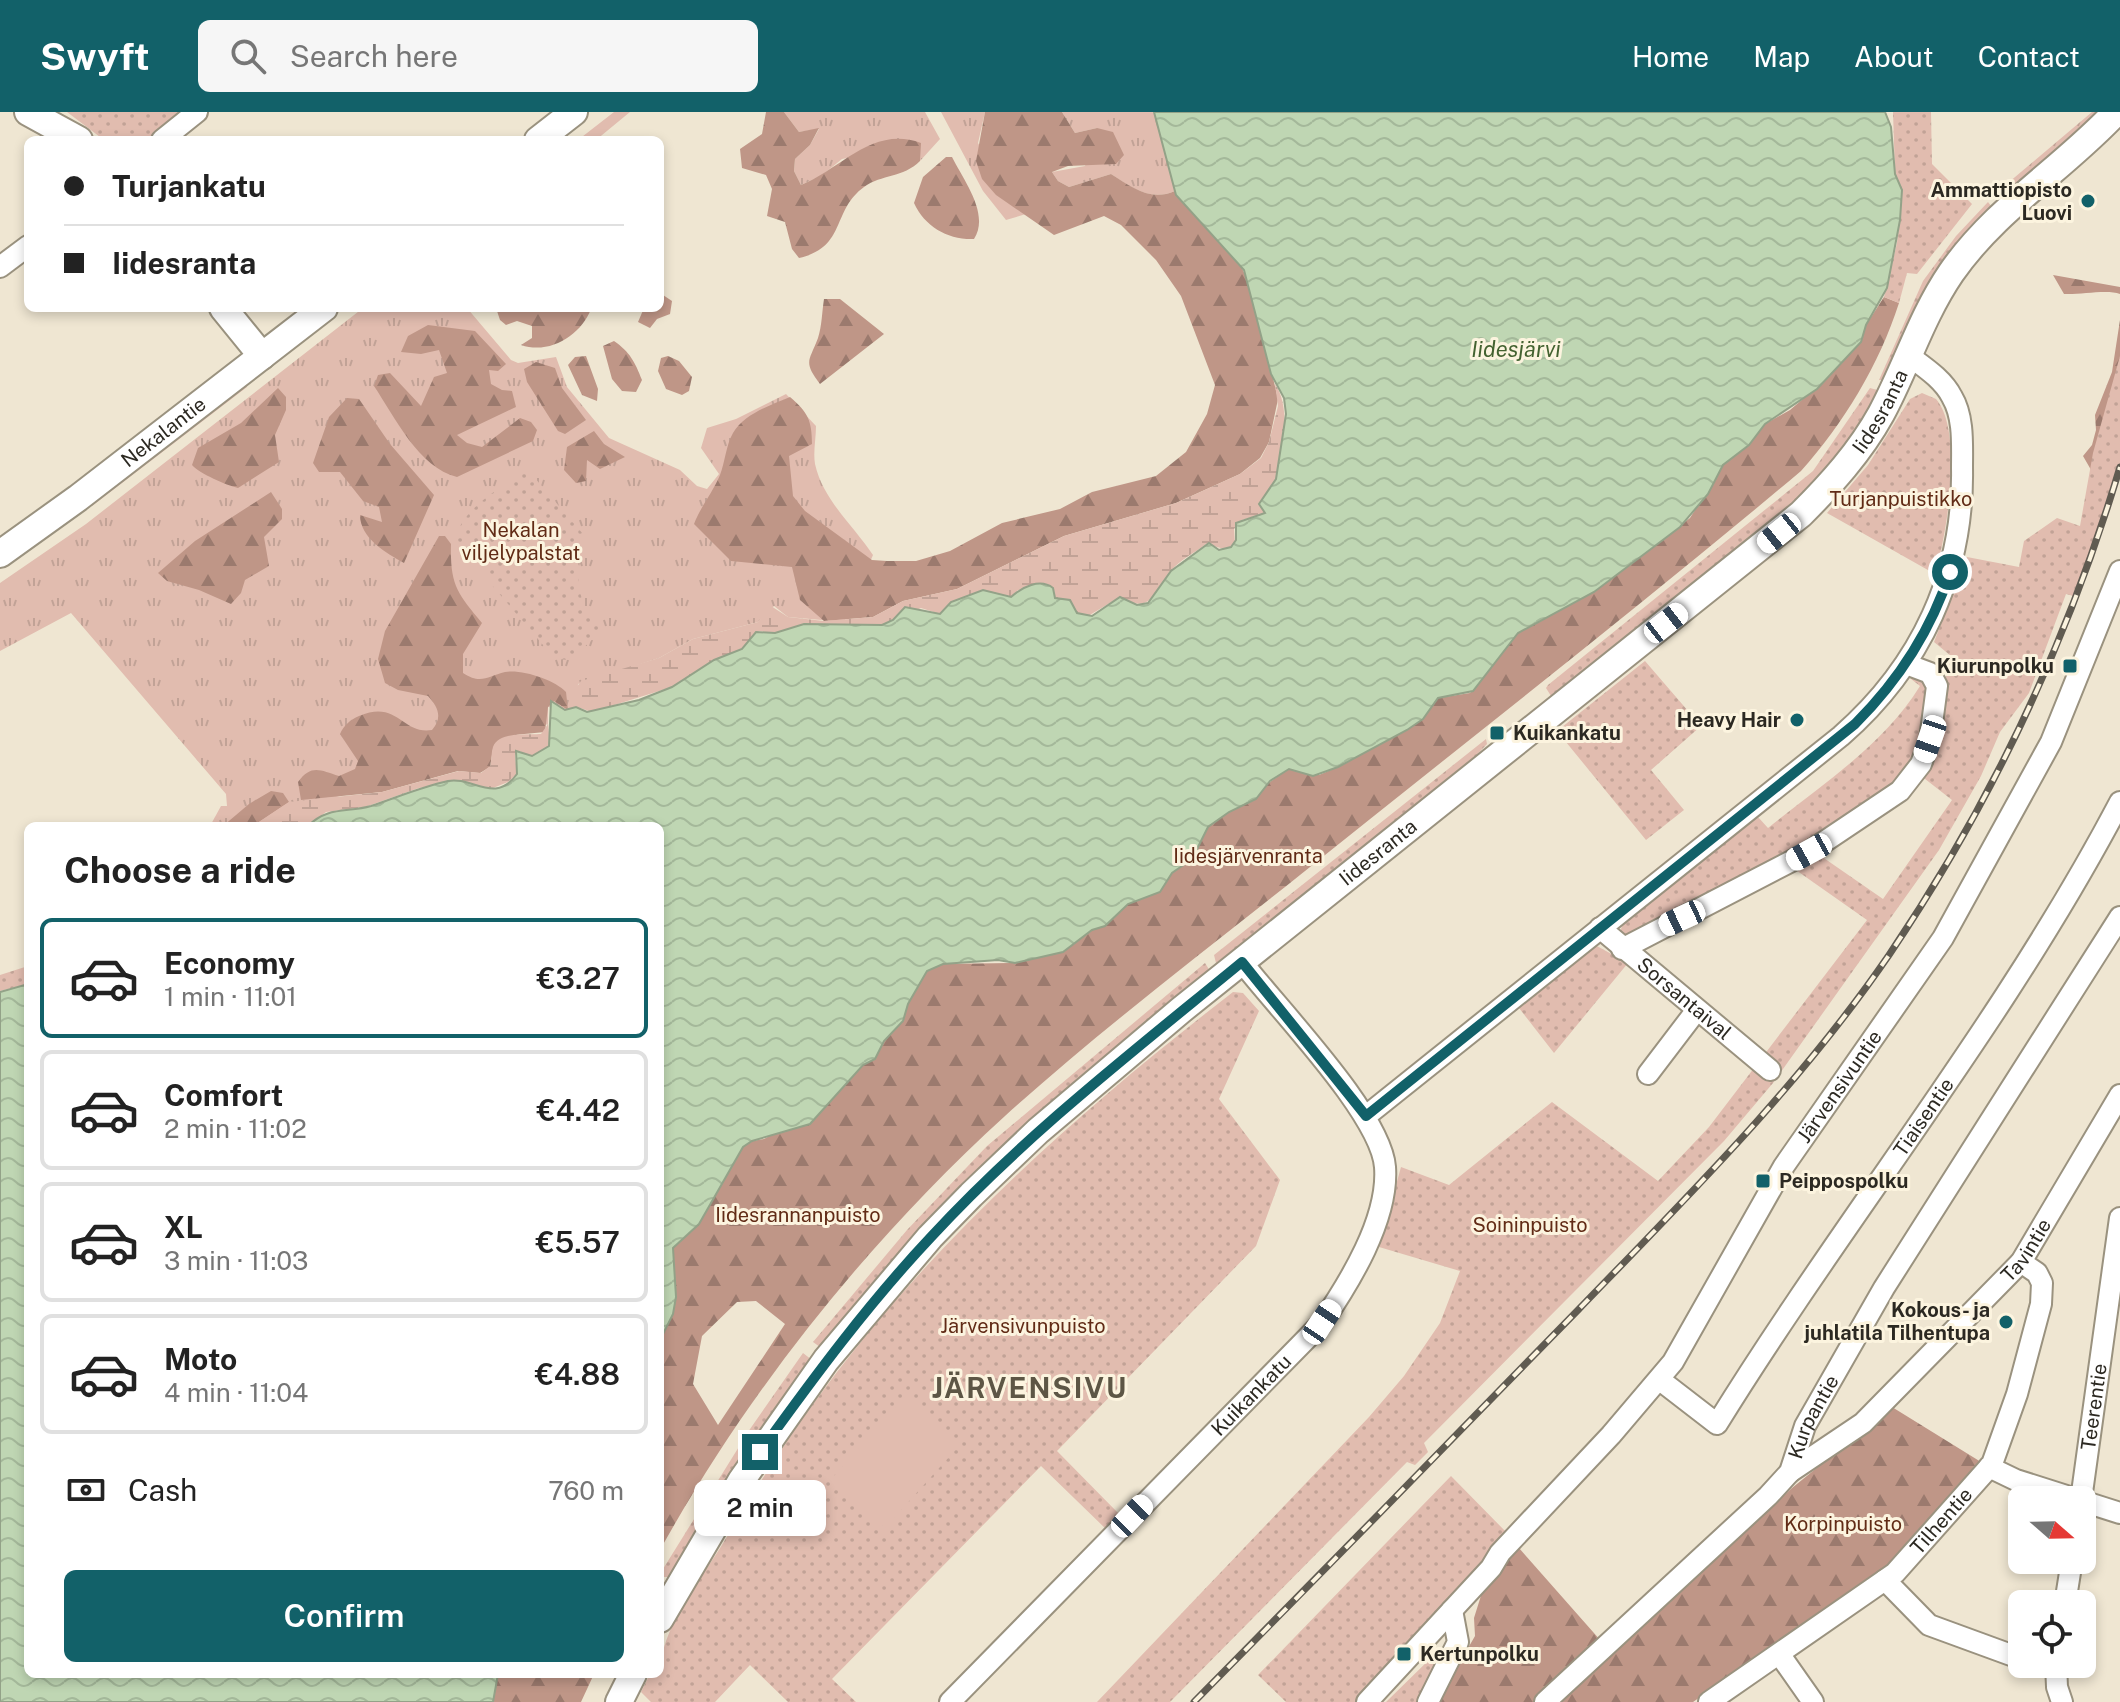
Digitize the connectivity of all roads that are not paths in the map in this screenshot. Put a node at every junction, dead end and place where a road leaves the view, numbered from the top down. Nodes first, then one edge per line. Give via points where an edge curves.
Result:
1 (197, 112) edge
2 (574, 112) edge
3 (2116, 112) edge
4 (35, 113) edge
5 (72, 136) edge
6 (167, 136) edge
7 (543, 136) edge
8 (24, 249) edge
9 (0, 267) edge
10 (226, 312) edge
11 (319, 312) edge
12 (1908, 355) junction
13 (262, 356) junction
14 (0, 554) edge
15 (2120, 571) edge
16 (1906, 664) junction
17 (2120, 802) edge
18 (2120, 917) edge
19 (1600, 928) junction
20 (1622, 949) junction
21 (1242, 962) junction
22 (1696, 1011) junction
23 (1770, 1070) dead end
24 (1648, 1074) dead end
25 (2120, 1095) edge
26 (1366, 1116) junction
27 (2120, 1218) edge
28 (2021, 1262) junction
29 (1660, 1380) junction
30 (1989, 1467) junction
31 (1790, 1472) junction
32 (2037, 1486) edge
33 (2083, 1486) edge
34 (2096, 1504) edge
35 (2120, 1513) edge
36 (1885, 1580) junction
37 (1452, 1610) junction
38 (664, 1612) edge
39 (2008, 1654) edge
40 (1780, 1655) junction
41 (2058, 1678) edge
42 (950, 1702) edge
43 (1367, 1702) edge
44 (1428, 1702) edge
45 (1545, 1702) edge
46 (1709, 1702) edge
47 (1813, 1702) edge
48 (2062, 1702) edge

1 - 6 street
2 - 7 main road
3 - 12 main road, Iidesranta via 1976,242 1931,305
4 - 5 main road
8 - 9 street
10 - 13 main road
11 - 13 main road, Nekalantie
12 - 16 street via 1954,399 1961,426 1962,478 1960,526 1950,572 1933,618
12 - 21 main road, Iidesranta via 1861,446 1801,514
13 - 14 main road, Nekalantie
15 - 29 street, Järvensivuntie via 2051,742 1970,893 1779,1175
16 - 19 street via 1841,736
16 - 20 street via 1930,673 1937,686 1930,739 1921,764 1900,791 1809,852
17 - 29 street, Tiaisentie via 2005,994 1787,1312 1717,1424
18 - 31 street, Kurpantie via 1884,1288 1805,1426
19 - 20 street, Sorsantaival
19 - 26 street
20 - 22 street, Sorsantaival
21 - 26 street, Kuikankatu
21 - 38 main road, Iidesranta via 1056,1115 930,1237 835,1348 760,1452
22 - 23 street, Sorsantaival
22 - 24 street
25 - 28 street, Tavintie
26 - 42 street, Kuikankatu via 1383,1154 1381,1199 1352,1278 1321,1324
27 - 33 street, Teerentie
28 - 30 street, Tilhentie via 2042,1283 2041,1304 2007,1424
28 - 31 street, Tavintie via 1863,1423
29 - 37 street, Järvensivuntie
30 - 32 street
30 - 36 street, Tilhentie
31 - 45 street, Kurpantie
34 - 35 street
36 - 39 street via 1929,1625
36 - 40 street, Tilhentie
37 - 43 street, Järvensivuntie
37 - 44 street via 1458,1642
40 - 46 street, Tilhentie
40 - 47 street
41 - 48 street

